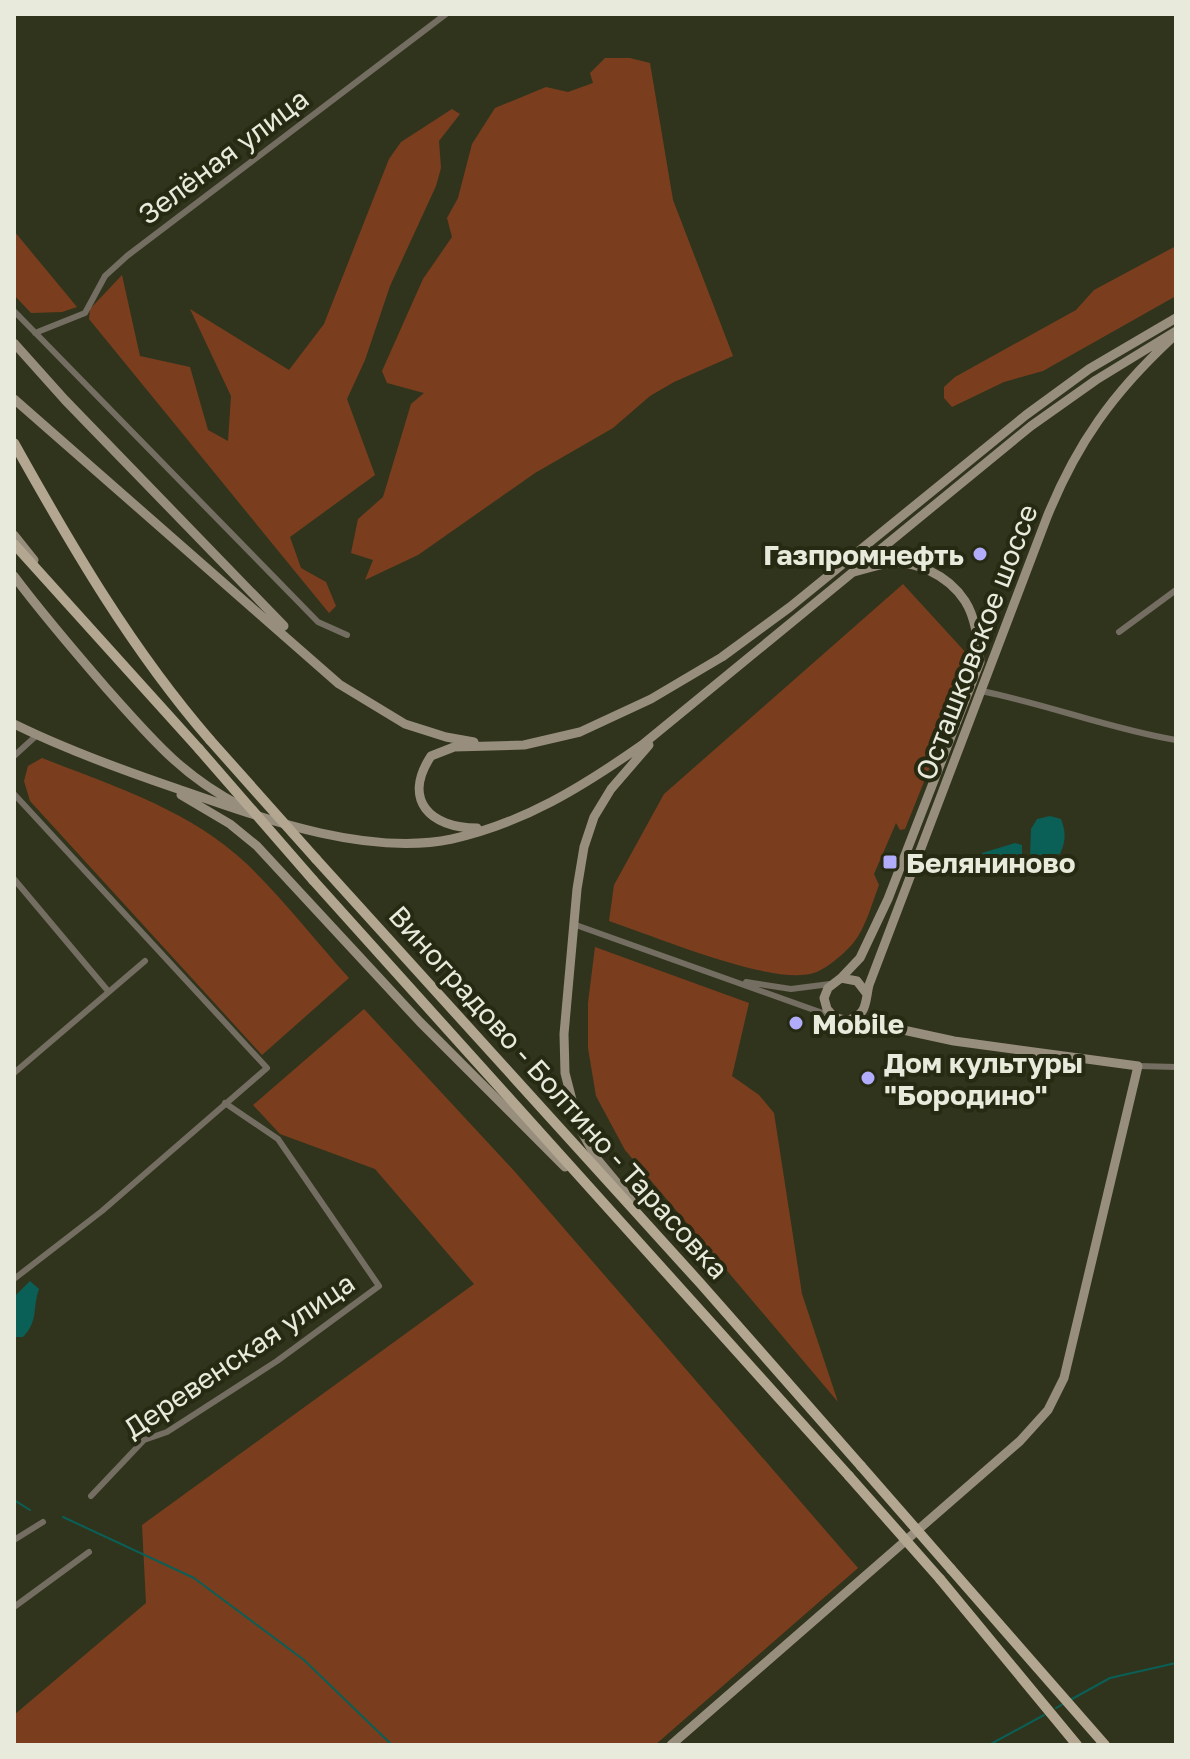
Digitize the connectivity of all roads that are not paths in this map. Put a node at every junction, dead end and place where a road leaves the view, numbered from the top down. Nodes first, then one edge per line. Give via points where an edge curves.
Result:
1 (446, 14) edge
2 (14, 311) edge
3 (1176, 318) edge
4 (1176, 332) edge
5 (35, 333) junction
6 (14, 343) edge
7 (14, 399) edge
8 (14, 443) edge
9 (14, 535) edge
10 (14, 544) edge
11 (854, 572) junction
12 (14, 576) edge
13 (1176, 590) edge
14 (87, 626) junction
15 (1119, 632) dead end
16 (347, 635) dead end
17 (339, 684) junction
18 (981, 691) junction
19 (671, 723) junction
20 (14, 724) edge
21 (37, 735) junction
22 (1176, 740) edge
23 (492, 745) junction
24 (14, 756) edge
25 (160, 783) junction
26 (14, 794) edge
27 (265, 819) junction
28 (504, 824) junction
29 (14, 879) edge
30 (573, 924) junction
31 (145, 961) dead end
32 (735, 980) junction
33 (836, 981) junction
34 (108, 991) junction
35 (867, 994) junction
36 (866, 1005) junction
37 (840, 1019) junction
38 (880, 1025) junction
39 (1110, 1062) junction
40 (1138, 1066) junction
41 (1176, 1067) edge
42 (14, 1073) edge
43 (1131, 1096) junction
44 (225, 1103) junction
45 (605, 1205) junction
46 (14, 1279) edge
47 (701, 1284) junction
48 (91, 1496) dead end
49 (43, 1522) dead end
50 (14, 1540) edge
51 (89, 1552) dead end
52 (14, 1607) edge
53 (671, 1745) edge
54 (1077, 1745) edge
55 (1105, 1745) edge

1 - 5 street, Зелёная улица via 127,256 105,276 85,313
2 - 5 street
3 - 23 main road via 1089,369 1026,415 722,657 580,732 524,745
4 - 11 main road via 1031,426
4 - 18 main road, Осташковское шоссе via 1115,397 1077,450
5 - 16 street via 318,622
6 - 17 main road
7 - 17 main road
8 - 47 main road, Виноградово - Болтино - Тарасовка, bridge via 70,544 132,639 210,740
9 - 14 main road
10 - 14 main road, Виноградово - Болтино - Тарасовка
11 - 19 main road
11 - 33 main road, Осташковское шоссе via 905,563 947,581 966,602 980,662 888,899 860,958
12 - 27 main road via 180,768
13 - 15 street
14 - 45 main road, Виноградово - Болтино - Тарасовка, bridge
17 - 23 main road via 405,724
18 - 22 street
18 - 35 main road, Осташковское шоссе
19 - 28 main road via 588,783
19 - 30 main road via 632,762 594,817 584,847
20 - 21 main road
21 - 24 street
21 - 25 main road
23 - 28 main road via 454,747 431,756 417,781 418,792 425,808 450,824
25 - 27 main road
25 - 45 main road via 257,846 452,1056
26 - 44 street via 267,1068
27 - 28 main road via 363,840 409,841 449,839
29 - 34 street
30 - 32 street
30 - 47 main road via 564,1034 570,1100 579,1127 597,1159
31 - 34 street
32 - 33 street via 791,989
32 - 37 street
33 - 35 main road via 857,981
33 - 37 main road via 824,998 827,1009
34 - 42 street
35 - 36 main road, Осташковское шоссе
36 - 37 main road via 860,1015
36 - 38 main road
37 - 38 main road
38 - 39 main road via 954,1041
39 - 40 main road
39 - 43 main road via 1125,1073
40 - 41 street
40 - 43 main road
43 - 53 main road via 1064,1378 1048,1410 1020,1441
44 - 46 street via 102,1211
44 - 48 street, Деревенская улица via 278,1139 379,1286 277,1361 167,1432 144,1440
45 - 54 main road, Виноградово - Болтино - Тарасовка, bridge via 940,1579
47 - 55 main road, Виноградово - Болтино - Тарасовка, bridge
49 - 50 street
51 - 52 street

